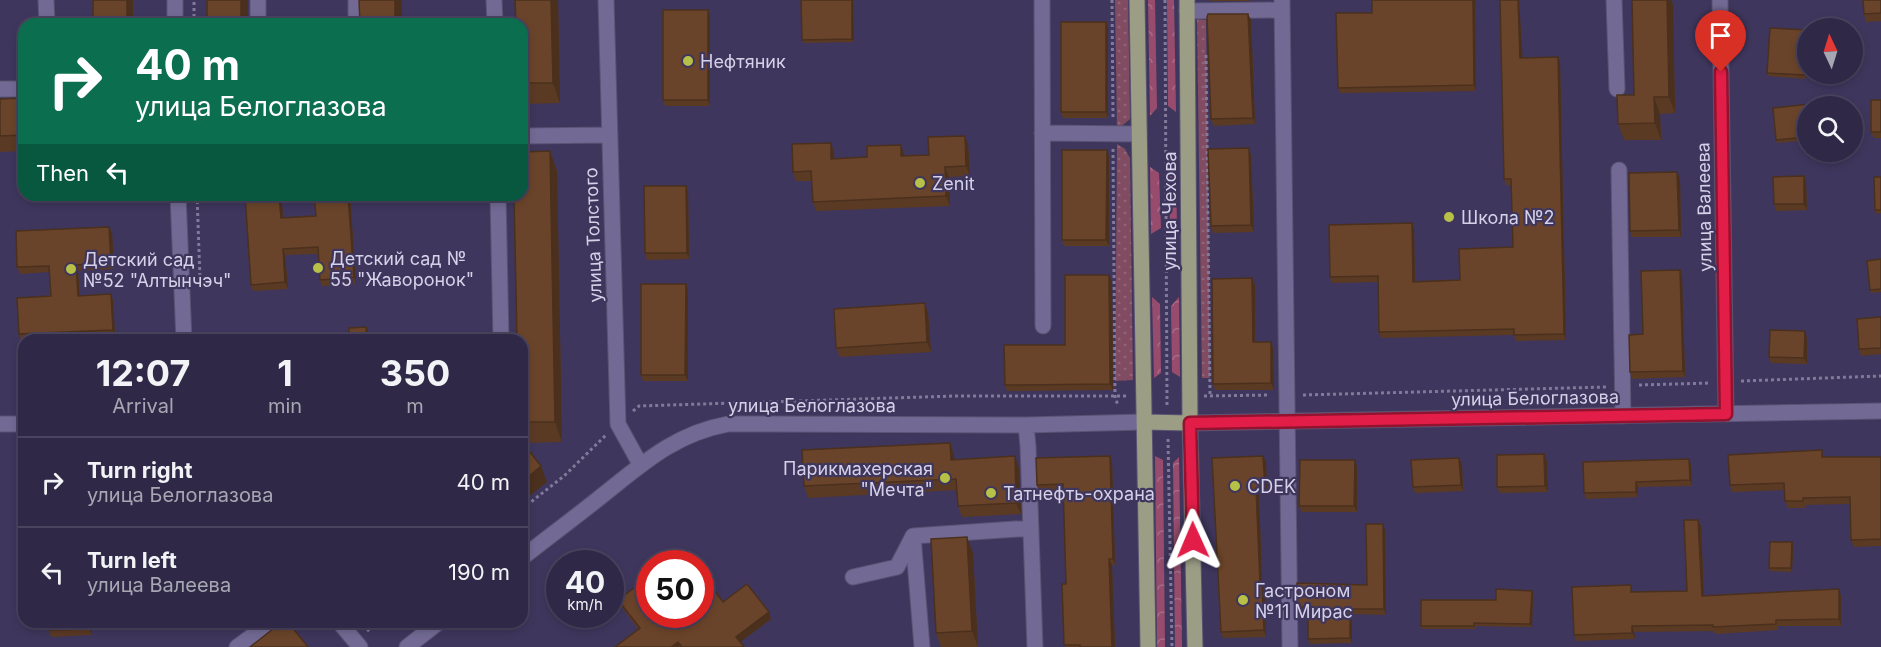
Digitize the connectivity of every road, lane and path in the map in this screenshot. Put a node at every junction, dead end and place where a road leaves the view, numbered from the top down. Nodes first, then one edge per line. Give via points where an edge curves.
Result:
1 (46, 0) edge
2 (175, 0) edge
3 (194, 0) edge
4 (258, 0) edge
5 (356, 0) edge
6 (494, 0) edge
7 (606, 0) edge
8 (1042, 0) edge
9 (1112, 0) edge
10 (1137, 0) edge
11 (1165, 0) edge
12 (1614, 0) edge
13 (1720, 0) edge
14 (1187, 5) edge
15 (1282, 5) edge
16 (47, 18) edge
17 (175, 18) edge
18 (194, 18) edge
19 (258, 18) edge
20 (356, 18) edge
21 (495, 18) edge
22 (1206, 44) edge
23 (0, 89) edge
24 (18, 89) edge
25 (1617, 89) dead end
26 (1042, 133) junction
27 (1113, 134) junction
28 (1139, 134) junction
29 (610, 135) junction
30 (528, 136) edge
31 (1619, 170) dead end
32 (178, 201) edge
33 (197, 201) edge
34 (498, 201) edge
35 (200, 285) dead end
36 (1043, 326) dead end
37 (184, 334) edge
38 (501, 334) edge
39 (1881, 376) edge
40 (1726, 382) junction
41 (1623, 386) junction
42 (1210, 395) junction
43 (1286, 395) junction
44 (1161, 396) dead end
45 (1167, 396) junction
46 (1174, 396) dead end
47 (1203, 396) dead end
48 (1118, 406) dead end
49 (1167, 409) dead end
50 (1881, 411) edge
51 (1726, 414) junction
52 (1623, 416) junction
53 (1286, 421) junction
54 (1144, 422) junction
55 (1190, 423) junction
56 (0, 424) edge
57 (18, 424) edge
58 (1026, 425) junction
59 (1168, 434) dead end
60 (640, 464) junction
61 (1031, 528) junction
62 (913, 536) junction
63 (528, 553) edge
64 (853, 577) dead end
65 (263, 628) edge
66 (344, 628) edge
67 (431, 628) edge
68 (237, 647) edge
69 (360, 647) edge
70 (407, 647) edge
71 (922, 647) edge
72 (1035, 647) edge
73 (1148, 647) edge
74 (1172, 647) edge
75 (1195, 647) edge
76 (1290, 647) edge

1 - 16 street
2 - 17 street
3 - 18 path
4 - 19 street
5 - 20 street
6 - 21 street
7 - 29 street, улица Толстого
8 - 26 street
9 - 27 path
10 - 28 main road, улица Чехова
11 - 45 path
12 - 25 street
13 - 40 street, улица Валеева
14 - 15 street
14 - 55 main road, улица Чехова
15 - 43 street
22 - 42 path
23 - 24 street
26 - 27 street
26 - 36 street
27 - 28 street
27 - 48 path
28 - 54 main road, улица Чехова
29 - 30 street
29 - 60 street, улица Толстого via 618,423
31 - 41 street
32 - 37 street
33 - 35 path
34 - 38 street
39 - 40 path
40 - 41 path
40 - 51 street, улица Валеева
41 - 43 path
41 - 52 street
42 - 43 path
42 - 47 path
43 - 53 street
44 - 45 path
45 - 46 path
45 - 49 path
50 - 51 street, улица Белоглазова
51 - 52 street, улица Белоглазова
52 - 53 street, улица Белоглазова
53 - 55 street, улица Белоглазова
53 - 76 street
54 - 55 main road
54 - 58 street, улица Белоглазова
54 - 73 main road, улица Чехова
55 - 75 main road, улица Чехова
56 - 57 street
58 - 60 street, улица Белоглазова via 728,424 690,435
58 - 61 street
59 - 74 path
60 - 63 street, улица Белоглазова
61 - 62 street
61 - 72 street
62 - 64 street via 897,567
62 - 71 street
65 - 68 street
66 - 69 street
67 - 70 street

